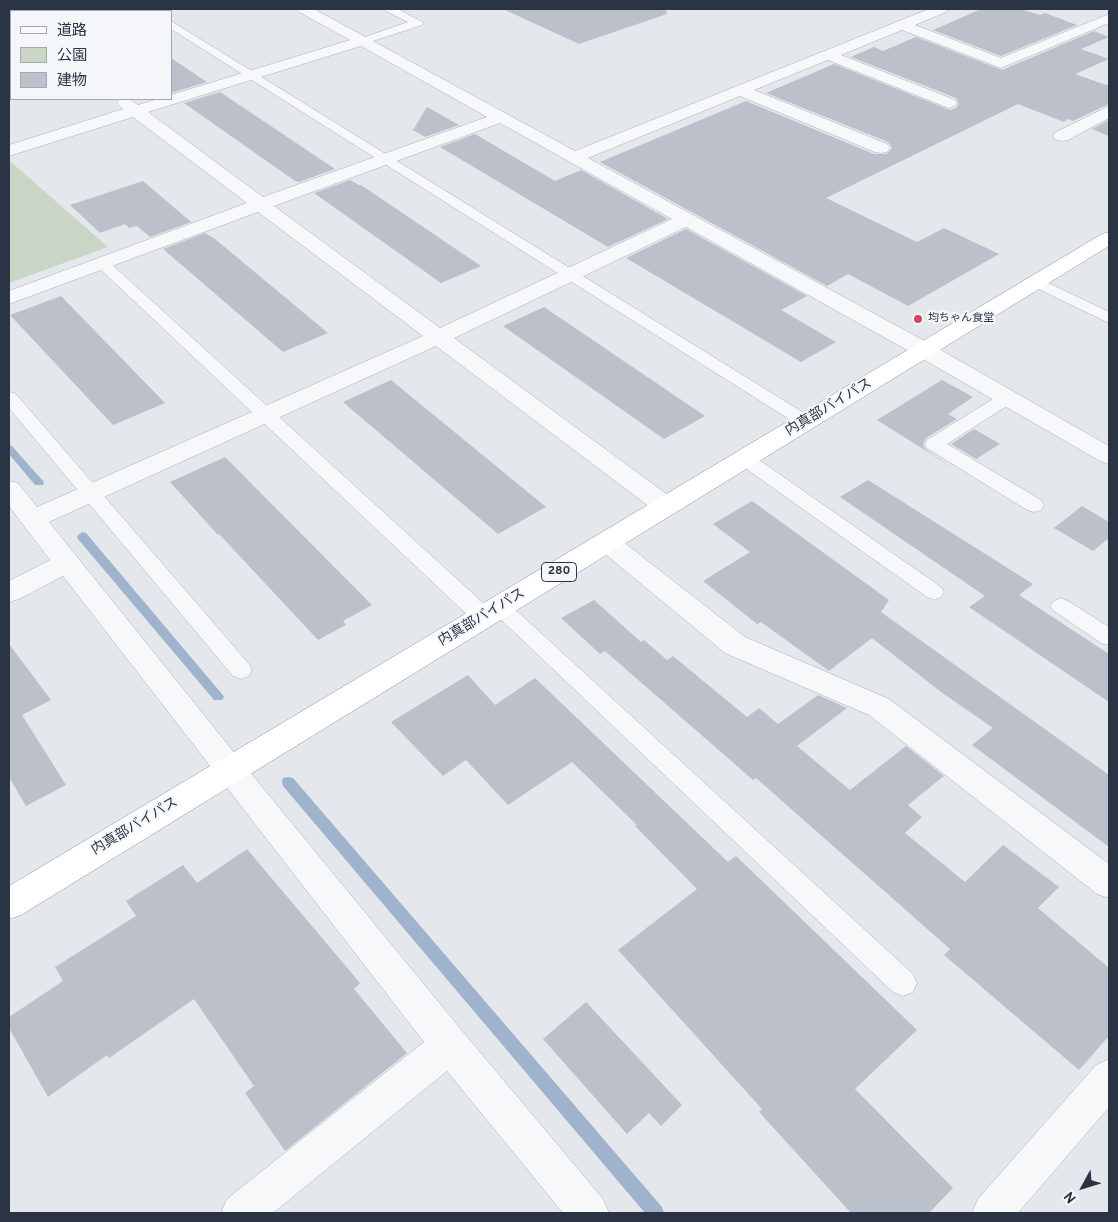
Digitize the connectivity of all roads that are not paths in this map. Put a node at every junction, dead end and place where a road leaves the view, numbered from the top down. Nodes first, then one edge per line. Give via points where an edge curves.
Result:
1 (304, 9) edge
2 (390, 9) edge
3 (941, 9) edge
4 (1096, 9) edge
5 (1109, 13) edge
6 (1109, 18) edge
7 (172, 25) edge
8 (902, 25) junction
9 (363, 41) junction
10 (828, 55) junction
11 (253, 75) junction
12 (739, 90) junction
13 (120, 100) edge
14 (172, 100) edge
15 (172, 100) edge
16 (949, 103) dead end
17 (136, 111) junction
18 (1109, 111) edge
19 (502, 117) junction
20 (1062, 136) dead end
21 (882, 148) dead end
22 (9, 151) edge
23 (575, 156) junction
24 (387, 158) junction
25 (260, 204) junction
26 (688, 219) junction
27 (1109, 238) edge
28 (103, 264) junction
29 (570, 274) junction
30 (1036, 282) junction
31 (9, 298) edge
32 (1109, 318) edge
33 (438, 337) junction
34 (924, 350) junction
35 (9, 397) edge
36 (1007, 398) junction
37 (264, 415) junction
38 (806, 422) junction
39 (1109, 456) edge
40 (745, 459) junction
41 (9, 489) edge
42 (90, 493) junction
43 (1034, 505) dead end
44 (667, 507) junction
45 (33, 519) junction
46 (608, 543) junction
47 (67, 563) junction
48 (9, 592) edge
49 (934, 592) dead end
50 (1061, 606) dead end
51 (492, 612) junction
52 (1109, 637) edge
53 (241, 670) dead end
54 (229, 769) junction
55 (1109, 883) edge
56 (9, 904) edge
57 (903, 983) dead end
58 (450, 1044) junction
59 (1109, 1078) edge
60 (241, 1213) edge
61 (589, 1213) edge
62 (992, 1213) edge

1 - 9 street
2 - 9 lane via 418,23
3 - 8 street
4 - 5 street
6 - 8 street via 1001,63
7 - 11 lane
8 - 10 street
9 - 11 street
9 - 19 street
10 - 12 street
10 - 16 street
11 - 15 street
11 - 24 lane
12 - 21 street
12 - 23 street
13 - 17 street
14 - 17 street
17 - 22 street
17 - 25 street
18 - 20 street
19 - 23 street
19 - 24 street
23 - 26 street
24 - 25 street
24 - 29 lane
25 - 28 street
25 - 33 street
26 - 29 street
26 - 34 street
27 - 30 highway, 内真部バイパス / 280
28 - 31 street
28 - 37 lane
29 - 33 street
29 - 38 lane
30 - 32 lane
30 - 34 highway, 内真部バイパス / 280
33 - 37 street
33 - 44 street
34 - 36 street
34 - 38 highway, 内真部バイパス / 280
35 - 42 lane
36 - 39 street
36 - 43 lane via 934,444
37 - 42 street
37 - 51 lane
38 - 40 highway, 内真部バイパス / 280
40 - 44 highway, 内真部バイパス / 280
40 - 49 lane
41 - 45 street
42 - 45 street
42 - 53 lane
44 - 46 highway, 内真部バイパス / 280
45 - 47 street
46 - 51 highway, 内真部バイパス / 280
46 - 55 street via 735,645 879,707
47 - 48 street
47 - 54 street
50 - 52 lane
51 - 54 highway, 内真部バイパス / 280
51 - 57 lane
54 - 56 highway, 内真部バイパス / 280
54 - 58 street
58 - 60 street
58 - 61 street
59 - 62 street

